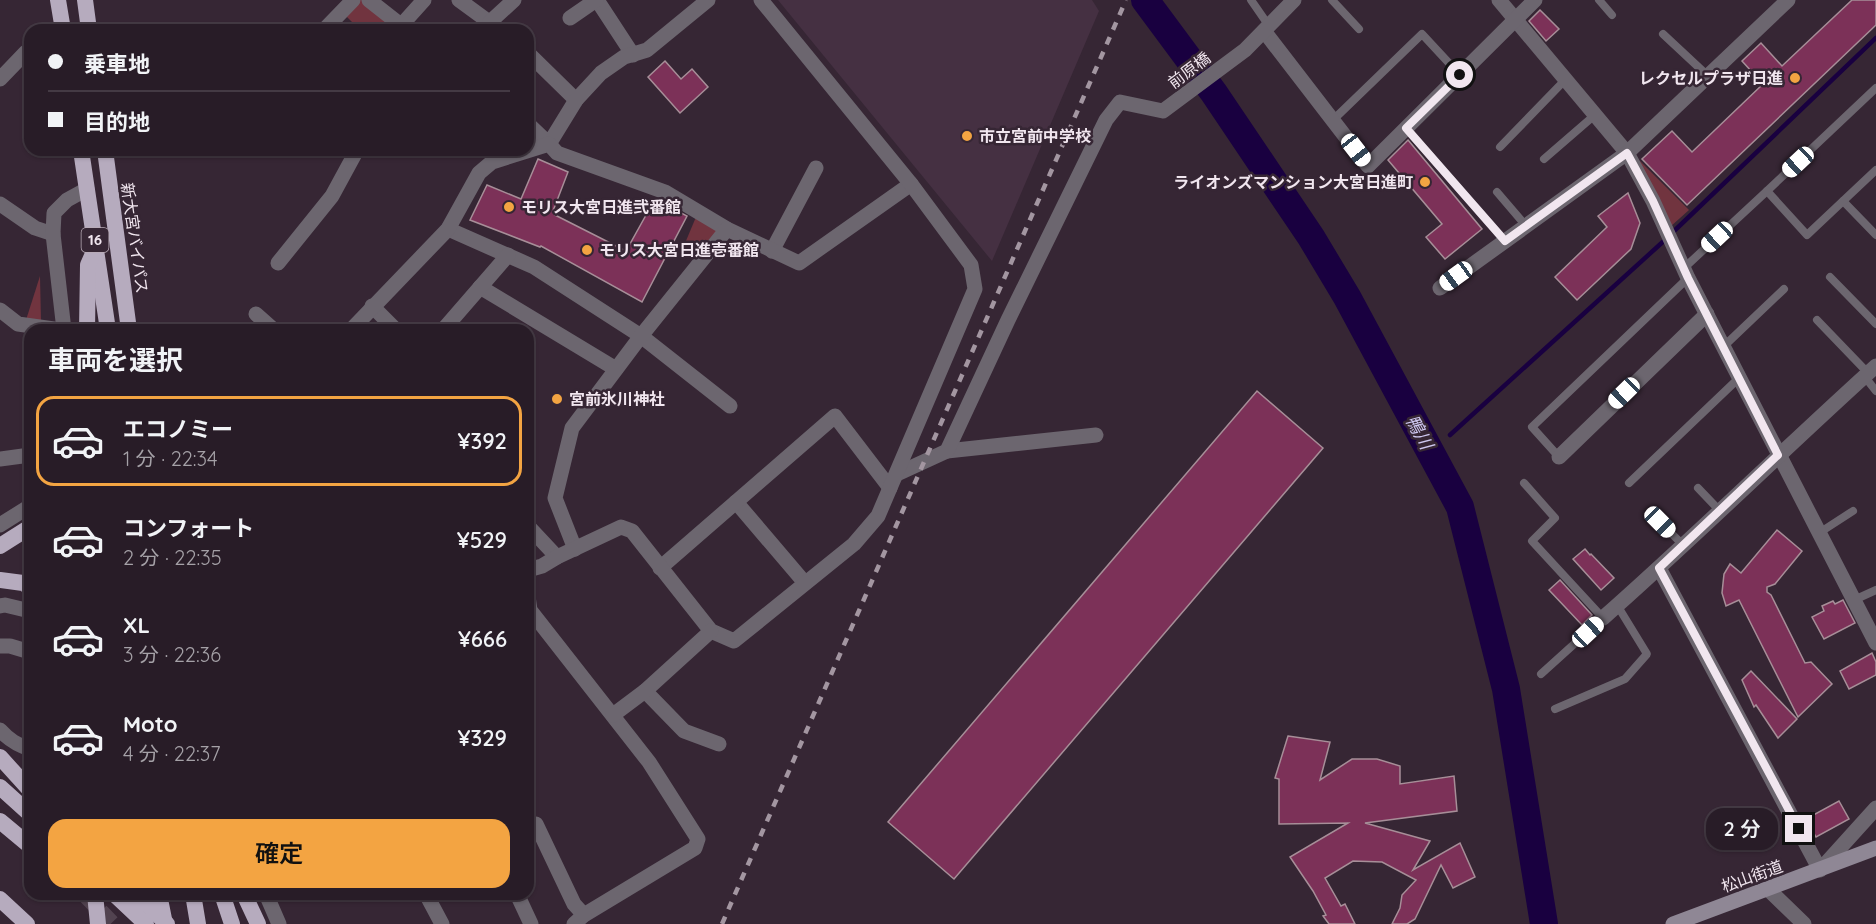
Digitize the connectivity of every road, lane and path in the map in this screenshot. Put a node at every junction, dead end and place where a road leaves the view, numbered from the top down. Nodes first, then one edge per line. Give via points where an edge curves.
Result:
1 (58, 0) edge
2 (84, 0) edge
3 (353, 0) edge
4 (369, 0) edge
5 (424, 0) edge
6 (459, 0) edge
7 (514, 0) edge
8 (597, 0) edge
9 (708, 0) edge
10 (761, 0) edge
11 (1251, 0) edge
12 (1294, 0) edge
13 (1332, 0) edge
14 (1498, 0) edge
15 (1535, 0) edge
16 (1599, 0) edge
17 (1788, 0) edge
18 (1612, 15) dead end
19 (570, 18) dead end
20 (1515, 20) junction
21 (62, 24) edge
22 (87, 24) edge
23 (330, 24) edge
24 (397, 24) edge
25 (405, 24) edge
26 (492, 24) edge
27 (496, 24) edge
28 (1266, 28) junction
29 (1359, 29) dead end
30 (1663, 34) dead end
31 (24, 54) edge
32 (633, 55) junction
33 (534, 59) edge
34 (1460, 75) junction
35 (1708, 76) junction
36 (0, 79) edge
37 (1566, 79) junction
38 (1876, 88) edge
39 (576, 100) junction
40 (1596, 114) junction
41 (1333, 120) junction
42 (1406, 128) junction
43 (534, 130) edge
44 (549, 144) junction
45 (1500, 147) dead end
46 (534, 149) edge
47 (1627, 153) junction
48 (82, 156) edge
49 (106, 156) edge
50 (354, 156) edge
51 (511, 156) edge
52 (1544, 159) dead end
53 (816, 168) dead end
54 (1876, 170) edge
55 (911, 184) junction
56 (87, 189) junction
57 (1767, 191) junction
58 (1497, 192) dead end
59 (1843, 201) junction
60 (0, 204) edge
61 (1527, 225) junction
62 (448, 229) junction
63 (728, 229) junction
64 (53, 234) junction
65 (1876, 235) edge
66 (1505, 241) junction
67 (96, 246) junction
68 (772, 251) junction
69 (508, 255) junction
70 (278, 264) dead end
71 (1686, 273) junction
72 (1830, 277) dead end
73 (480, 287) junction
74 (1440, 288) dead end
75 (1784, 289) dead end
76 (372, 306) junction
77 (0, 310) edge
78 (256, 314) dead end
79 (1707, 314) junction
80 (1817, 320) dead end
81 (61, 324) edge
82 (87, 324) edge
83 (107, 324) edge
84 (128, 324) edge
85 (267, 324) edge
86 (356, 324) edge
87 (390, 324) edge
88 (448, 324) edge
89 (1876, 324) edge
90 (24, 325) edge
91 (641, 336) junction
92 (1724, 347) junction
93 (616, 369) junction
94 (1870, 372) edge
95 (1739, 378) junction
96 (1876, 391) edge
97 (729, 406) dead end
98 (1096, 435) dead end
99 (947, 451) junction
100 (1778, 455) junction
101 (24, 456) edge
102 (1559, 457) joint
103 (0, 459) edge
104 (894, 481) junction
105 (1524, 483) dead end
106 (1629, 483) dead end
107 (1698, 488) dead end
108 (736, 502) junction
109 (24, 510) edge
110 (1720, 511) junction
111 (1853, 511) dead end
112 (1660, 522) dead end
113 (0, 525) edge
114 (24, 531) edge
115 (534, 532) edge
116 (1819, 533) junction
117 (1683, 545) junction
118 (0, 546) edge
119 (575, 549) junction
120 (558, 557) junction
121 (534, 568) edge
122 (660, 568) junction
123 (1659, 568) junction
124 (0, 580) edge
125 (805, 583) junction
126 (24, 584) edge
127 (1876, 590) edge
128 (1854, 600) junction
129 (1617, 605) junction
130 (0, 606) edge
131 (24, 610) edge
132 (534, 615) edge
133 (1603, 618) junction
134 (711, 631) junction
135 (1876, 643) edge
136 (0, 646) edge
137 (24, 650) edge
138 (1541, 674) dead end
139 (645, 691) junction
140 (1555, 710) dead end
141 (613, 715) junction
142 (0, 730) edge
143 (719, 744) dead end
144 (24, 747) edge
145 (0, 757) edge
146 (24, 783) edge
147 (6, 792) edge
148 (24, 808) edge
149 (1876, 808) edge
150 (0, 821) edge
151 (536, 824) dead end
152 (24, 841) edge
153 (1876, 848) edge
154 (1820, 870) junction
155 (1768, 889) junction
156 (0, 899) edge
157 (96, 900) edge
158 (120, 900) edge
159 (137, 900) edge
160 (142, 900) edge
161 (160, 900) edge
162 (194, 900) edge
163 (224, 900) edge
164 (247, 900) edge
165 (269, 900) edge
166 (429, 900) edge
167 (520, 900) edge
168 (579, 919) edge
169 (27, 924) edge
170 (98, 924) edge
171 (141, 924) edge
172 (146, 924) edge
173 (166, 924) edge
174 (198, 924) edge
175 (232, 924) edge
176 (258, 924) edge
177 (279, 924) edge
178 (442, 924) edge
179 (531, 924) edge
180 (1673, 924) edge
181 (1804, 924) edge

1 - 21 highway
2 - 22 highway
3 - 23 street
4 - 24 street
5 - 25 street
6 - 26 street
7 - 27 street
8 - 19 street
8 - 32 street
9 - 32 street via 647,51
10 - 55 street
11 - 28 lane
12 - 28 street, 前原橋
13 - 29 lane
14 - 20 street
15 - 20 street
16 - 18 lane
17 - 35 street
20 - 34 street
20 - 37 street
28 - 41 street
28 - 99 street, 前原橋 via 1245,50 1163,111 1120,102 1106,120
30 - 35 lane
31 - 36 street
32 - 39 street via 601,73
33 - 39 street
34 - 41 lane via 1422,34
34 - 42 street
35 - 47 street
37 - 40 street
37 - 45 lane
38 - 57 lane
39 - 44 street
40 - 47 street
40 - 52 lane
41 - 42 street via 1368,166
42 - 66 lane
43 - 44 street
44 - 46 street
44 - 63 street via 557,153 665,192
47 - 61 street
47 - 71 street
48 - 56 highway, 16
49 - 84 highway, 新大宮バイパス / 16
50 - 70 street via 332,196
51 - 62 street via 492,162 479,172
53 - 68 street
54 - 59 lane
55 - 68 street via 800,263
55 - 104 street via 971,265 975,289
56 - 64 street via 54,213
56 - 67 highway, 16
57 - 59 lane via 1807,235
57 - 71 lane
58 - 61 lane
59 - 65 lane
60 - 64 street via 35,228
61 - 66 street
62 - 69 street
62 - 76 street
63 - 68 street
63 - 91 street
64 - 81 street
66 - 74 street
67 - 82 highway via 88,265
67 - 83 highway, 16
69 - 73 street
69 - 91 street via 534,267
71 - 79 street
71 - 102 lane via 1532,427
72 - 89 lane
73 - 88 street
73 - 93 street
75 - 92 lane
76 - 86 street
76 - 87 street
77 - 90 street
78 - 85 street
79 - 92 street
79 - 102 street
80 - 94 lane
91 - 93 street
91 - 97 street
92 - 95 street
93 - 119 street via 572,428 555,498
94 - 96 lane
94 - 100 street
95 - 100 street
95 - 106 lane
98 - 99 street
99 - 104 street
100 - 110 street
100 - 116 street
101 - 103 street
104 - 108 street via 835,416
104 - 125 street via 878,516 854,544
105 - 133 lane via 1556,518 1532,541
107 - 110 lane
108 - 122 street
108 - 125 street
109 - 113 street
110 - 117 street
111 - 116 lane
112 - 117 lane
114 - 118 highway
115 - 120 street
116 - 128 street
117 - 123 street
119 - 120 street
119 - 122 street via 621,527 632,531
120 - 121 street
122 - 134 street
123 - 129 street
123 - 154 street
124 - 126 highway
125 - 134 street via 734,640
127 - 128 lane
128 - 135 street
129 - 133 street
129 - 140 lane via 1647,654 1625,679
130 - 131 street
132 - 141 street
133 - 138 lane
134 - 139 street
136 - 137 street
139 - 141 street
139 - 143 street via 684,730
141 - 168 street via 649,762 698,839 695,848
142 - 144 street
145 - 146 highway
147 - 148 highway
149 - 154 street
150 - 152 highway
151 - 168 street
153 - 154 main road, 松山街道
154 - 155 main road, 松山街道
155 - 180 main road, 松山街道
155 - 181 street
156 - 169 highway
157 - 170 highway
158 - 172 highway, bridge
159 - 171 highway, bridge
160 - 173 highway, bridge
161 - 173 highway
162 - 174 highway
163 - 175 highway
164 - 176 highway
165 - 177 street
166 - 178 street
167 - 179 street

